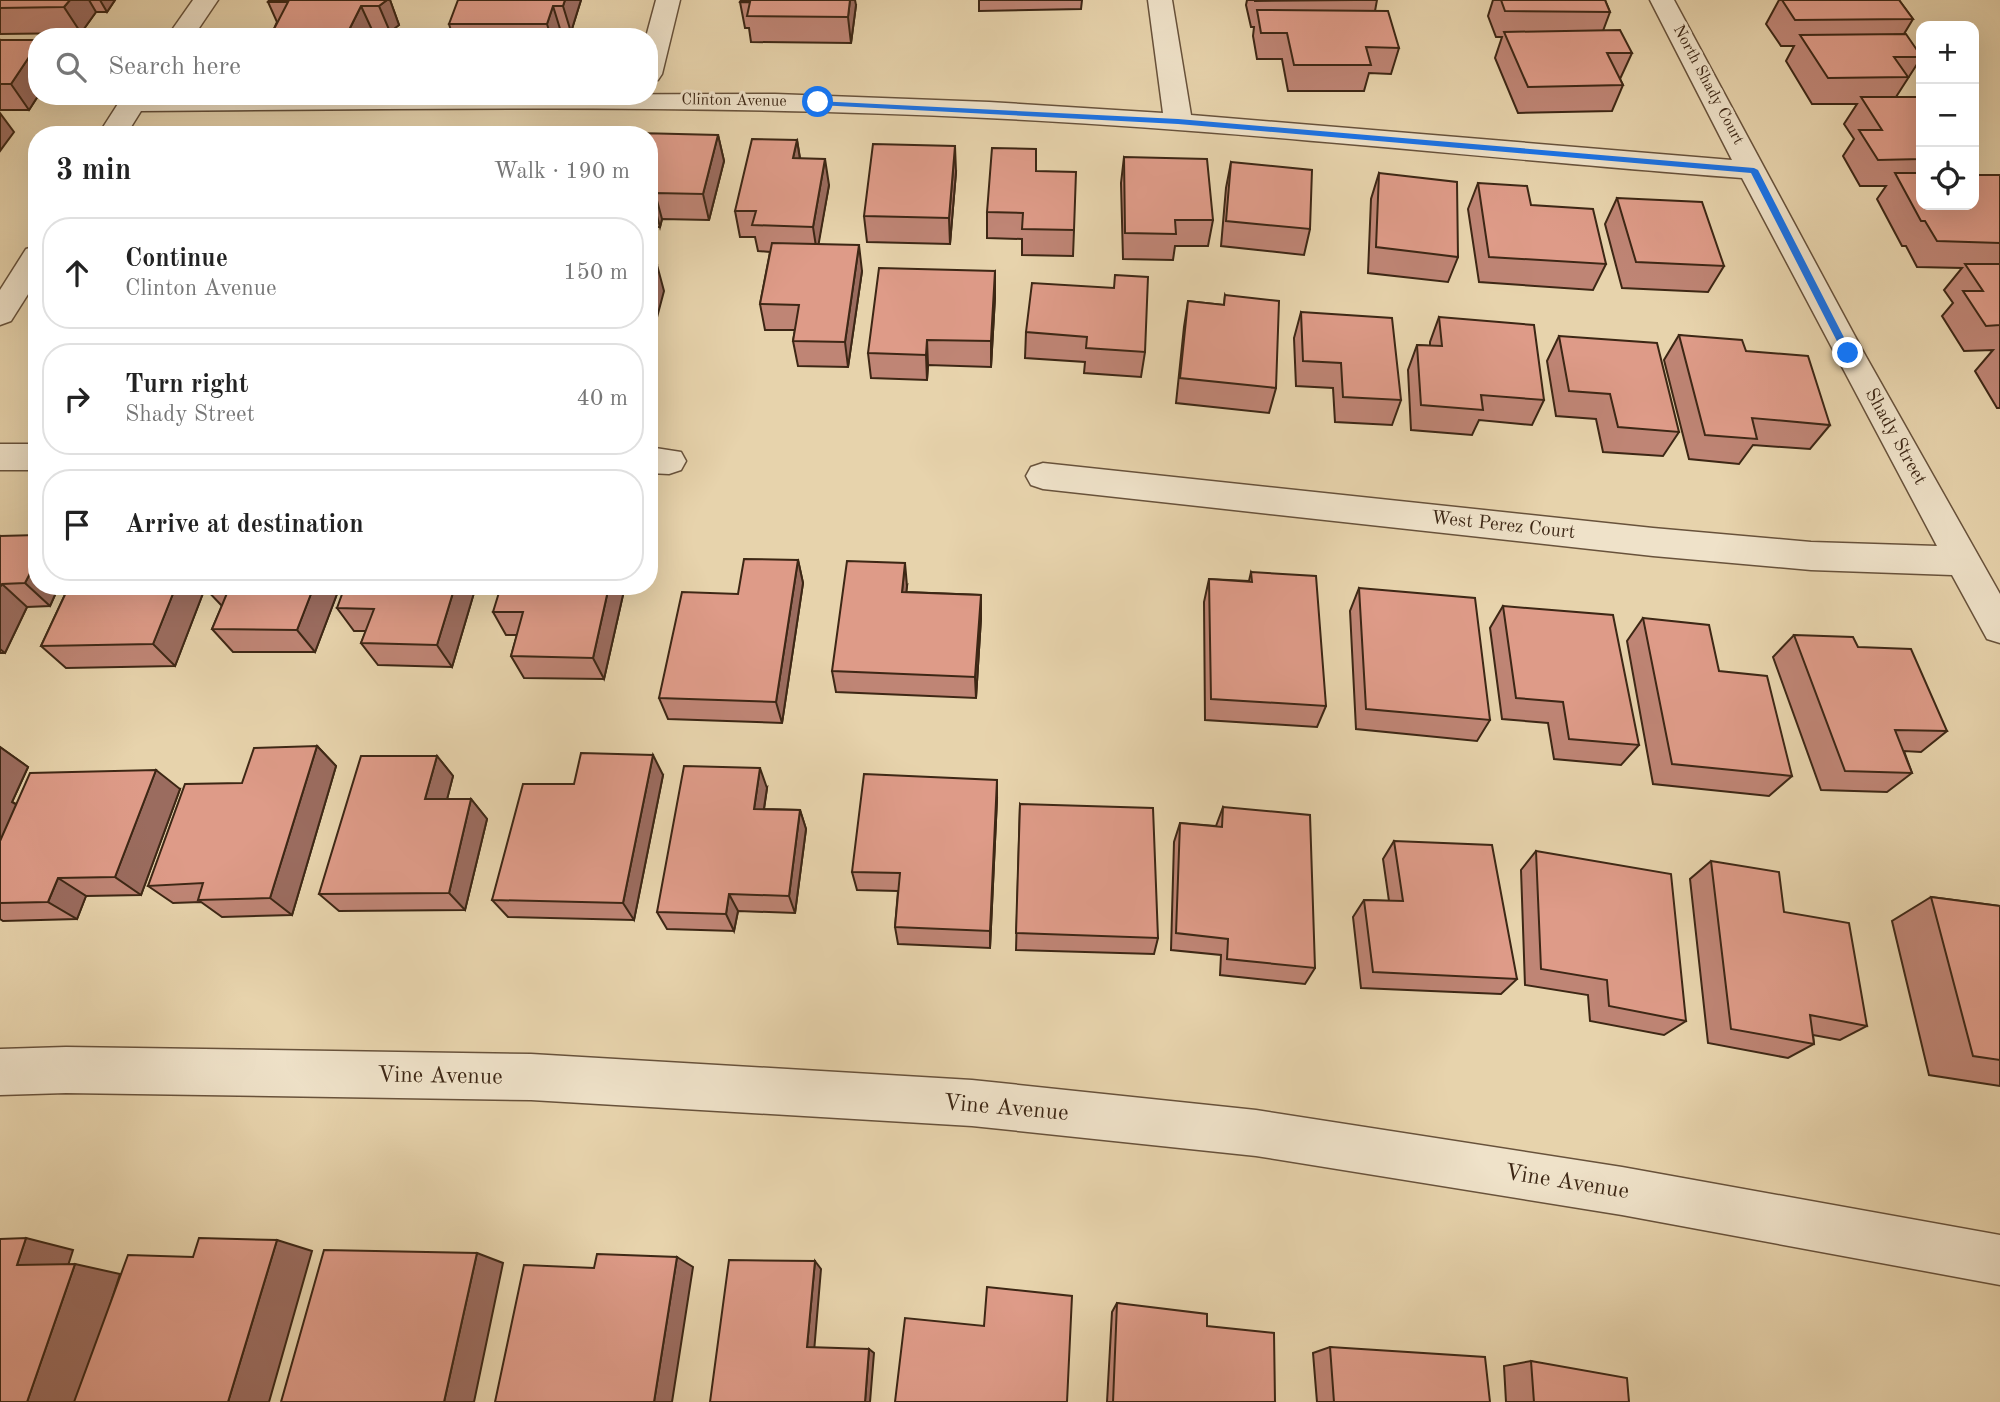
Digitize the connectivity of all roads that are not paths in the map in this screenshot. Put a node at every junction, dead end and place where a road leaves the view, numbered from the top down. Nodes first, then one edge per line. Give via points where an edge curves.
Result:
1 (206, 0) edge
2 (668, 0) edge
3 (1160, 0) edge
4 (1662, 0) edge
5 (186, 28) edge
6 (658, 39) edge
7 (658, 91) edge
8 (132, 105) edge
9 (1178, 121) junction
10 (118, 126) edge
11 (1754, 170) junction
12 (28, 270) edge
13 (0, 314) edge
14 (0, 457) edge
15 (28, 457) edge
16 (1043, 477) dead end
17 (1963, 561) junction
18 (2000, 628) edge
19 (0, 1072) edge
20 (2000, 1260) edge

1 - 5 street
2 - 6 street
3 - 9 street
4 - 11 street, North Shady Court
7 - 9 street, Clinton Avenue
8 - 10 street
9 - 11 street, Clinton Avenue
11 - 17 street, Shady Street
12 - 13 street
14 - 15 street
16 - 17 street, West Perez Court via 1667,543 1811,556
17 - 18 street, Shady Street
19 - 20 street, Vine Avenue via 531,1077 972,1103 1256,1133 1622,1191

